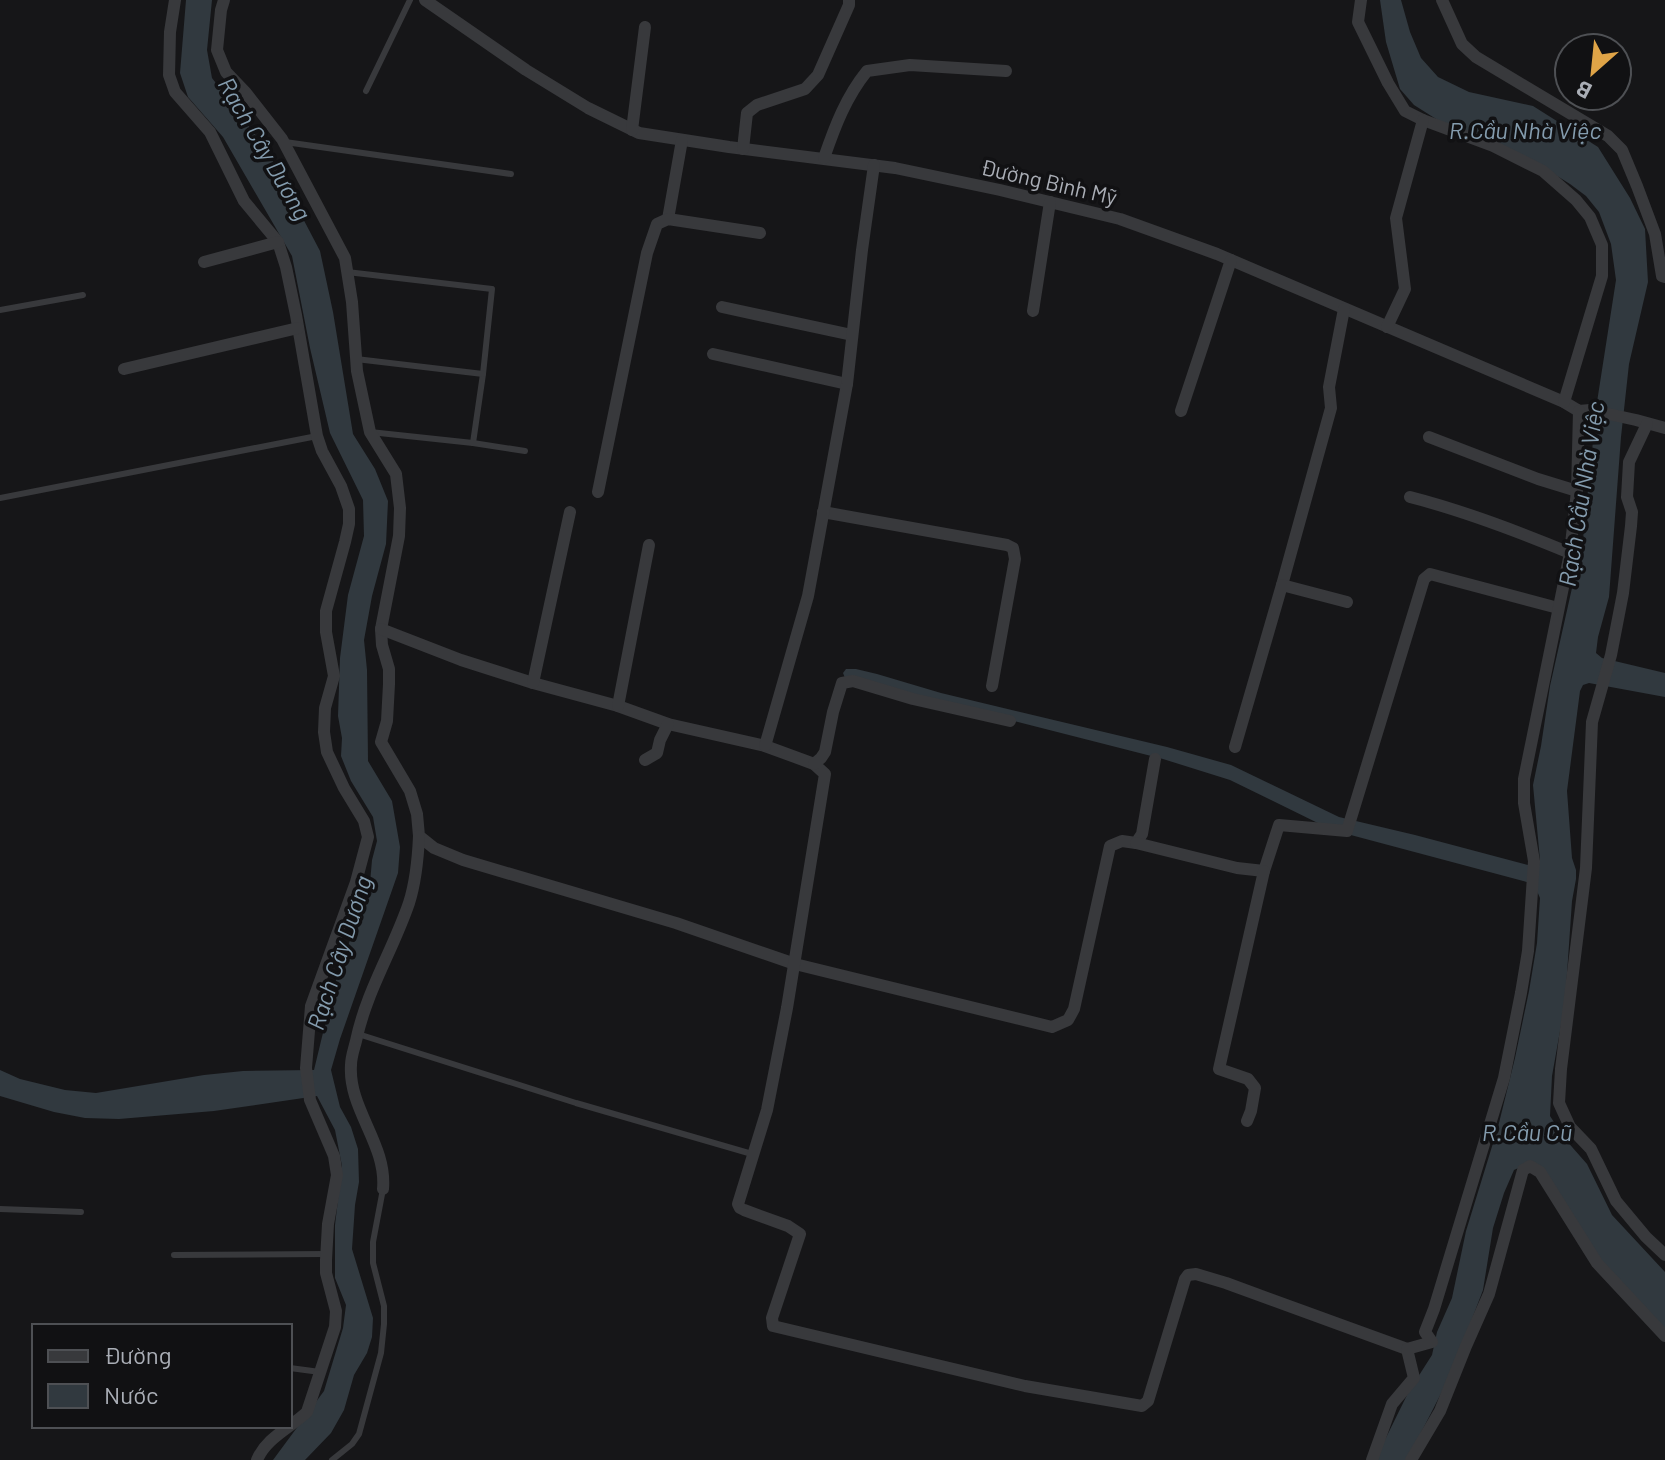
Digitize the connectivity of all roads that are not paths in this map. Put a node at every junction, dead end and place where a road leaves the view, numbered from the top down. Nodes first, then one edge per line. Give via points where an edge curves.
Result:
1 (175, 0) edge
2 (224, 0) edge
3 (410, 0) edge
4 (425, 0) edge
5 (448, 0) edge
6 (849, 0) edge
7 (1361, 0) edge
8 (1442, 0) edge
9 (446, 14) junction
10 (645, 27) dead end
11 (1006, 71) dead end
12 (366, 91) dead end
13 (1423, 120) junction
14 (632, 130) junction
15 (682, 140) junction
16 (284, 142) junction
17 (743, 149) junction
18 (824, 158) junction
19 (874, 165) junction
20 (511, 174) dead end
21 (1050, 202) junction
22 (668, 219) junction
23 (760, 233) dead end
24 (278, 242) junction
25 (1231, 260) junction
26 (204, 262) dead end
27 (347, 272) junction
28 (1665, 277) edge
29 (83, 295) dead end
30 (722, 307) dead end
31 (1344, 309) junction
32 (0, 310) edge
33 (1033, 311) dead end
34 (1387, 327) junction
35 (298, 328) junction
36 (852, 335) junction
37 (713, 354) dead end
38 (356, 359) junction
39 (124, 369) dead end
40 (483, 374) junction
41 (847, 384) junction
42 (1564, 402) junction
43 (1584, 410) junction
44 (1181, 411) dead end
45 (1641, 422) junction
46 (1665, 428) edge
47 (370, 432) junction
48 (317, 436) junction
49 (1429, 437) dead end
50 (473, 443) junction
51 (525, 451) dead end
52 (1577, 491) junction
53 (598, 492) dead end
54 (1410, 497) dead end
55 (0, 498) edge
56 (570, 512) dead end
57 (823, 512) junction
58 (649, 545) dead end
59 (1570, 553) junction
60 (1282, 585) junction
61 (1347, 602) dead end
62 (1558, 608) junction
63 (381, 629) junction
64 (533, 683) junction
65 (992, 686) dead end
66 (618, 706) junction
67 (1010, 721) dead end
68 (668, 724) junction
69 (765, 746) junction
70 (1235, 747) dead end
71 (1155, 759) dead end
72 (645, 760) dead end
73 (814, 764) junction
74 (419, 836) junction
75 (1136, 843) junction
76 (1264, 871) junction
77 (795, 964) junction
78 (358, 1034) junction
79 (1247, 1121) dead end
80 (752, 1154) junction
81 (383, 1189) joint
82 (0, 1209) edge
83 (81, 1212) dead end
84 (326, 1254) junction
85 (174, 1255) dead end
86 (1665, 1255) edge
87 (1665, 1336) edge
88 (1407, 1349) junction
89 (292, 1368) edge
90 (320, 1372) junction
91 (292, 1425) edge
92 (288, 1428) edge
93 (257, 1460) edge
94 (332, 1460) edge
95 (1372, 1460) edge
96 (1411, 1460) edge

1 - 24 street via 168,57 175,92 210,132 244,201
2 - 16 street via 217,50 226,72
3 - 12 lane
4 - 9 street, Đường Bình Mỹ
5 - 9 street
6 - 17 street via 818,75 805,89 747,113
7 - 13 street via 1358,22 1388,83 1405,111
8 - 28 street via 1462,44 1476,57 1608,136 1622,150 1655,234
9 - 14 street, Đường Bình Mỹ via 526,70
10 - 14 street
11 - 18 street via 910,65 867,71 835,126
13 - 34 street via 1396,218 1405,289
13 - 42 street via 1543,171 1590,217 1602,245 1602,276
14 - 15 street, Đường Bình Mỹ
15 - 17 street, Đường Bình Mỹ
15 - 22 street
16 - 20 lane
16 - 27 street via 345,258
17 - 18 street, Đường Bình Mỹ
18 - 19 street, Đường Bình Mỹ
19 - 21 street, Đường Bình Mỹ
19 - 36 street
21 - 25 street, Đường Bình Mỹ via 1120,219
21 - 33 street
22 - 23 street
22 - 53 street via 657,224 647,253
24 - 26 street
24 - 35 street
25 - 31 street, Đường Bình Mỹ
25 - 44 street
27 - 38 street
27 - 40 lane via 492,289
29 - 32 lane
30 - 36 street
31 - 34 street, Đường Bình Mỹ
31 - 60 street via 1329,387 1331,408
34 - 42 street, Đường Bình Mỹ
35 - 39 street
35 - 48 street
36 - 41 street
37 - 41 street
38 - 40 lane
38 - 47 street
40 - 50 lane
41 - 57 street
42 - 43 street, Đường Bình Mỹ
43 - 45 street, Đường Bình Mỹ
43 - 52 street
45 - 46 street, Đường Bình Mỹ
45 - 86 street via 1629,462 1627,497 1632,512 1623,593 1592,722 1586,868 1559,1103 1570,1127 1591,1149 1616,1201
47 - 50 lane
47 - 63 street via 396,474 400,508
48 - 55 lane
48 - 84 street via 349,509 326,611 334,676 324,732 327,752 368,837 311,1006 306,1068 310,1100 337,1175
49 - 52 street
50 - 51 lane
52 - 59 street
54 - 59 street
56 - 64 street
57 - 65 street via 1013,548
57 - 69 street via 808,596
58 - 66 street
59 - 62 street
60 - 61 street
60 - 70 street
62 - 76 street via 1430,574 1424,579 1347,831 1279,825
62 - 88 street via 1524,779 1533,885 1528,951 1504,1078 1425,1332 1432,1342
63 - 64 street
63 - 74 street via 389,669 381,742 410,791
64 - 66 street
66 - 68 street
67 - 73 street via 853,681 842,683 825,752
68 - 69 street
68 - 72 street via 657,753
69 - 73 street
71 - 75 street
73 - 77 street via 825,774
74 - 77 street via 463,860
74 - 78 street via 409,904
75 - 76 street
75 - 77 street via 1110,846 1074,1009 1068,1020 1052,1027
76 - 79 street via 1219,1069 1248,1079 1255,1088
77 - 80 street via 767,1110
78 - 80 lane
78 - 81 street via 351,1066 354,1095 372,1134
80 - 88 street via 740,1208 800,1234 772,1318 776,1328 1025,1386 1142,1406 1148,1401 1185,1279 1196,1274
81 - 94 lane via 373,1242 384,1306 381,1353 359,1434
82 - 83 lane
84 - 85 lane
84 - 90 street via 336,1311
87 - 96 street via 1597,1263 1540,1172 1530,1166 1523,1170 1489,1294 1440,1411
88 - 95 street via 1414,1378 1392,1404
89 - 90 lane
90 - 91 street via 307,1412
92 - 93 street via 268,1443

